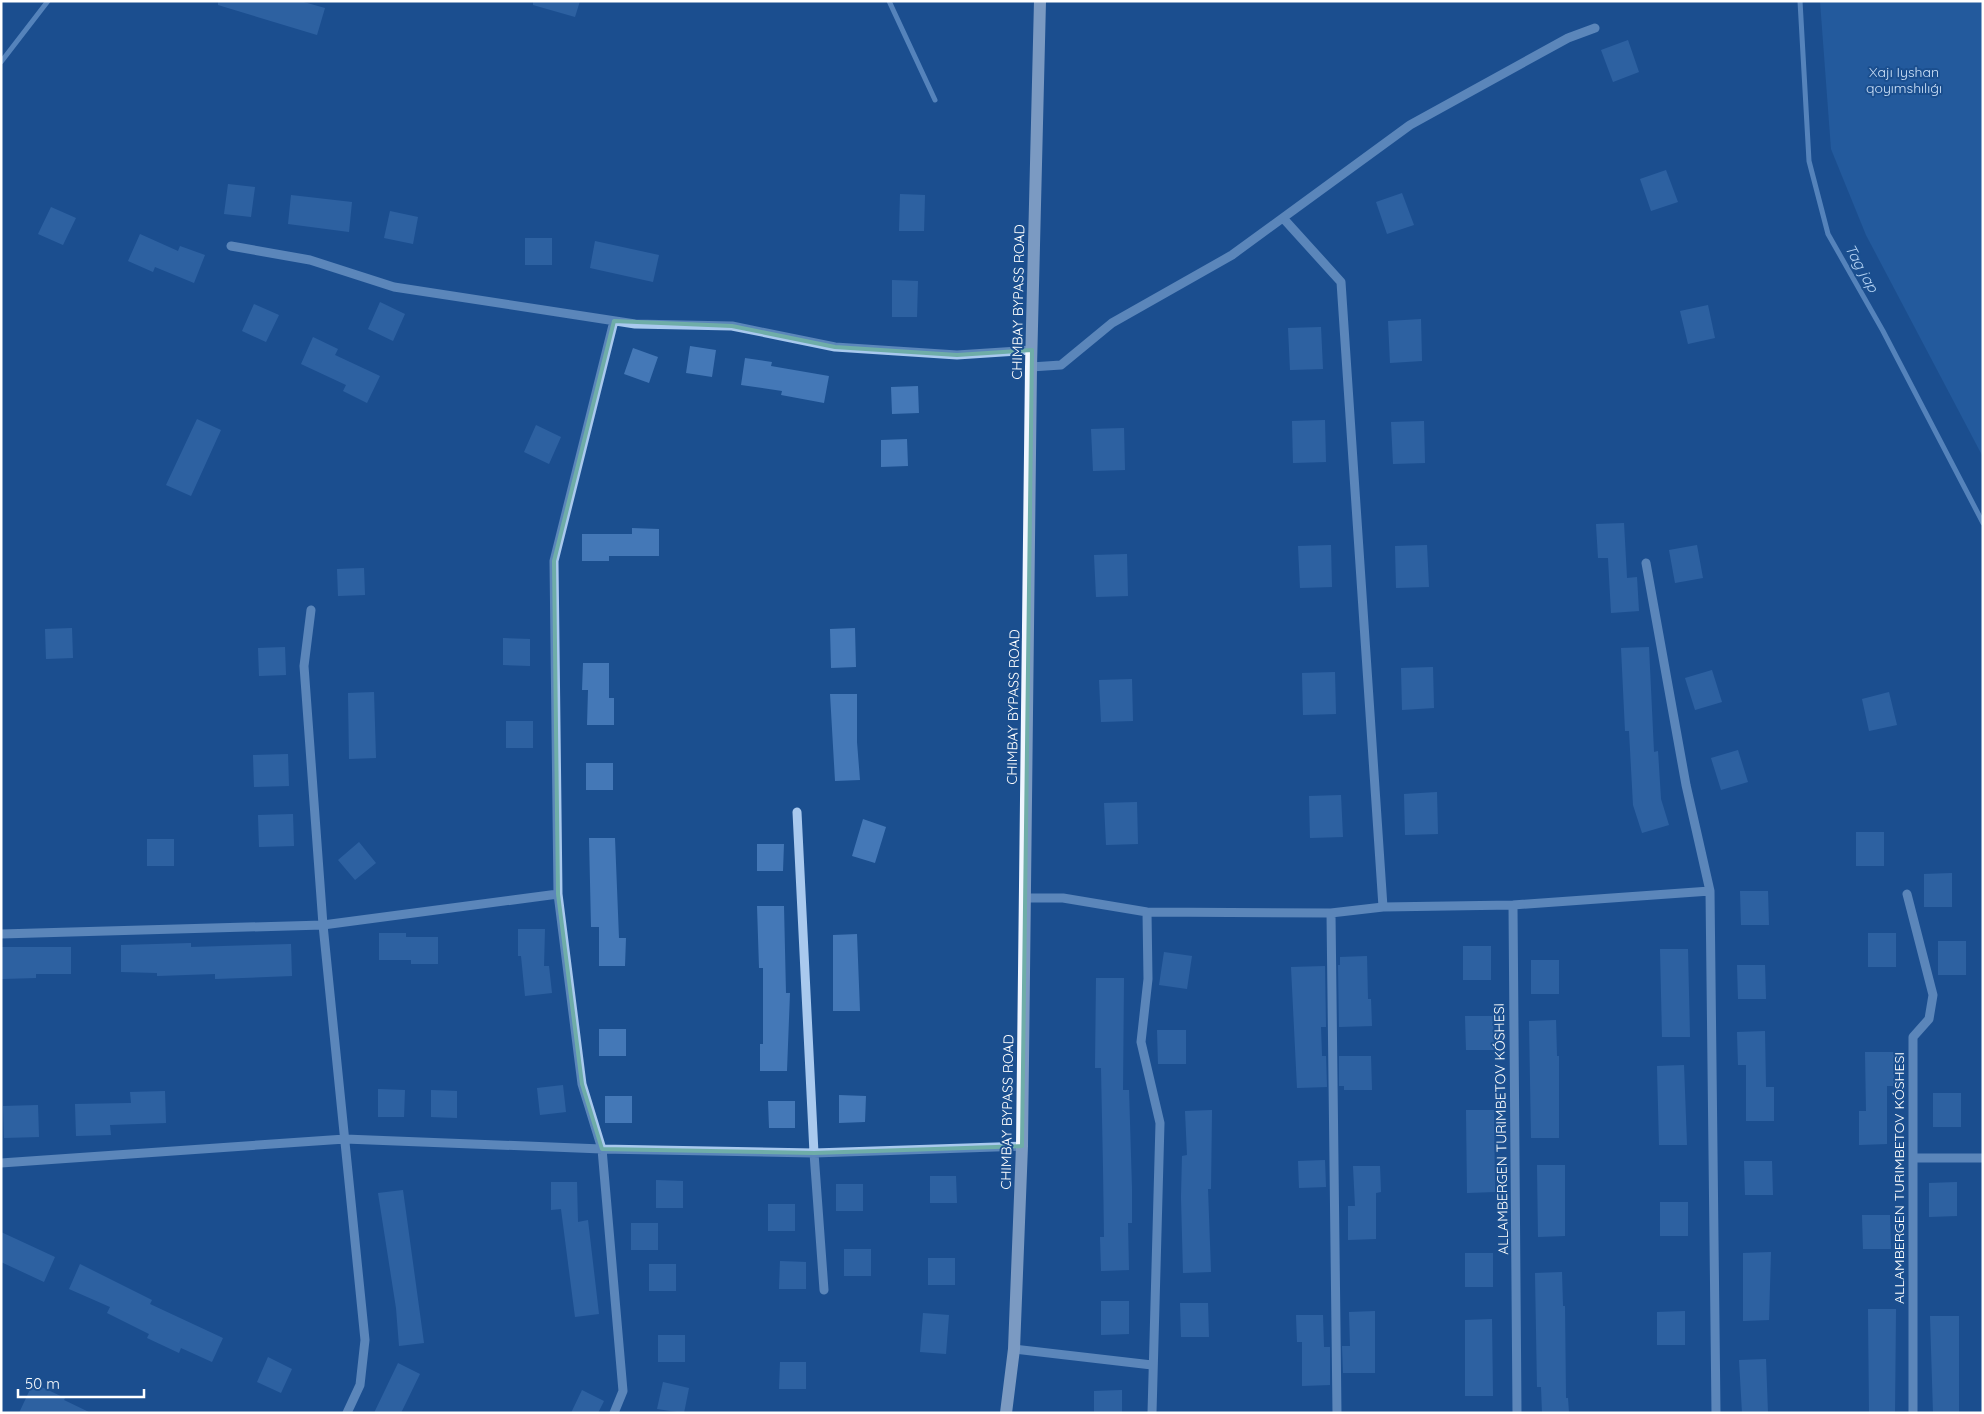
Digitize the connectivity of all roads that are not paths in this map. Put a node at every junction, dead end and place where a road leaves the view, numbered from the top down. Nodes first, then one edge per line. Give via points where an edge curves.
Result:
1 (1040, 1) edge
2 (1595, 28) dead end
3 (1283, 218) junction
4 (231, 246) dead end
5 (614, 321) junction
6 (1032, 350) junction
7 (1031, 367) junction
8 (1646, 563) dead end
9 (311, 610) dead end
10 (797, 812) dead end
11 (1710, 891) junction
12 (558, 894) junction
13 (1907, 894) dead end
14 (1026, 898) junction
15 (1513, 905) junction
16 (1383, 907) junction
17 (1147, 912) junction
18 (1331, 913) junction
19 (323, 924) junction
20 (1, 934) edge
21 (345, 1139) junction
22 (1022, 1146) junction
23 (602, 1149) junction
24 (814, 1152) junction
25 (1913, 1158) junction
26 (1983, 1158) edge
27 (1, 1163) edge
28 (824, 1290) dead end
29 (1014, 1350) junction
30 (1152, 1365) junction
31 (347, 1413) edge
32 (614, 1413) edge
33 (1006, 1413) edge
34 (1152, 1413) edge
35 (1337, 1413) edge
36 (1517, 1413) edge
37 (1716, 1413) edge
38 (1913, 1413) edge

1 - 6 main road, CHIMBAY BYPASS ROAD
2 - 3 street via 1568,38 1410,125
3 - 7 street via 1232,255 1112,323 1061,365
3 - 16 street via 1340,282
4 - 5 street via 310,260 394,287
5 - 6 street via 732,326 835,347 957,355
5 - 12 street via 554,561
6 - 7 main road, CHIMBAY BYPASS ROAD
7 - 14 main road, CHIMBAY BYPASS ROAD
8 - 11 street via 1686,785
9 - 19 street via 304,666
10 - 24 street
11 - 15 street
11 - 37 street
12 - 19 street
12 - 23 street via 582,1084
13 - 25 street via 1933,995 1929,1019 1913,1037
14 - 17 street via 1062,898
14 - 22 main road, CHIMBAY BYPASS ROAD
15 - 16 street
15 - 36 street
16 - 18 street
17 - 18 street
17 - 30 street via 1148,979 1141,1042 1160,1122
18 - 35 street
19 - 20 street
19 - 21 street
21 - 23 street
21 - 27 street
21 - 31 street via 365,1340 360,1385
22 - 24 street
22 - 29 main road, CHIMBAY BYPASS ROAD
23 - 24 street
23 - 32 street via 623,1391
24 - 28 street
25 - 26 street
25 - 38 street
29 - 30 street
29 - 33 main road, CHIMBAY BYPASS ROAD
30 - 34 street

